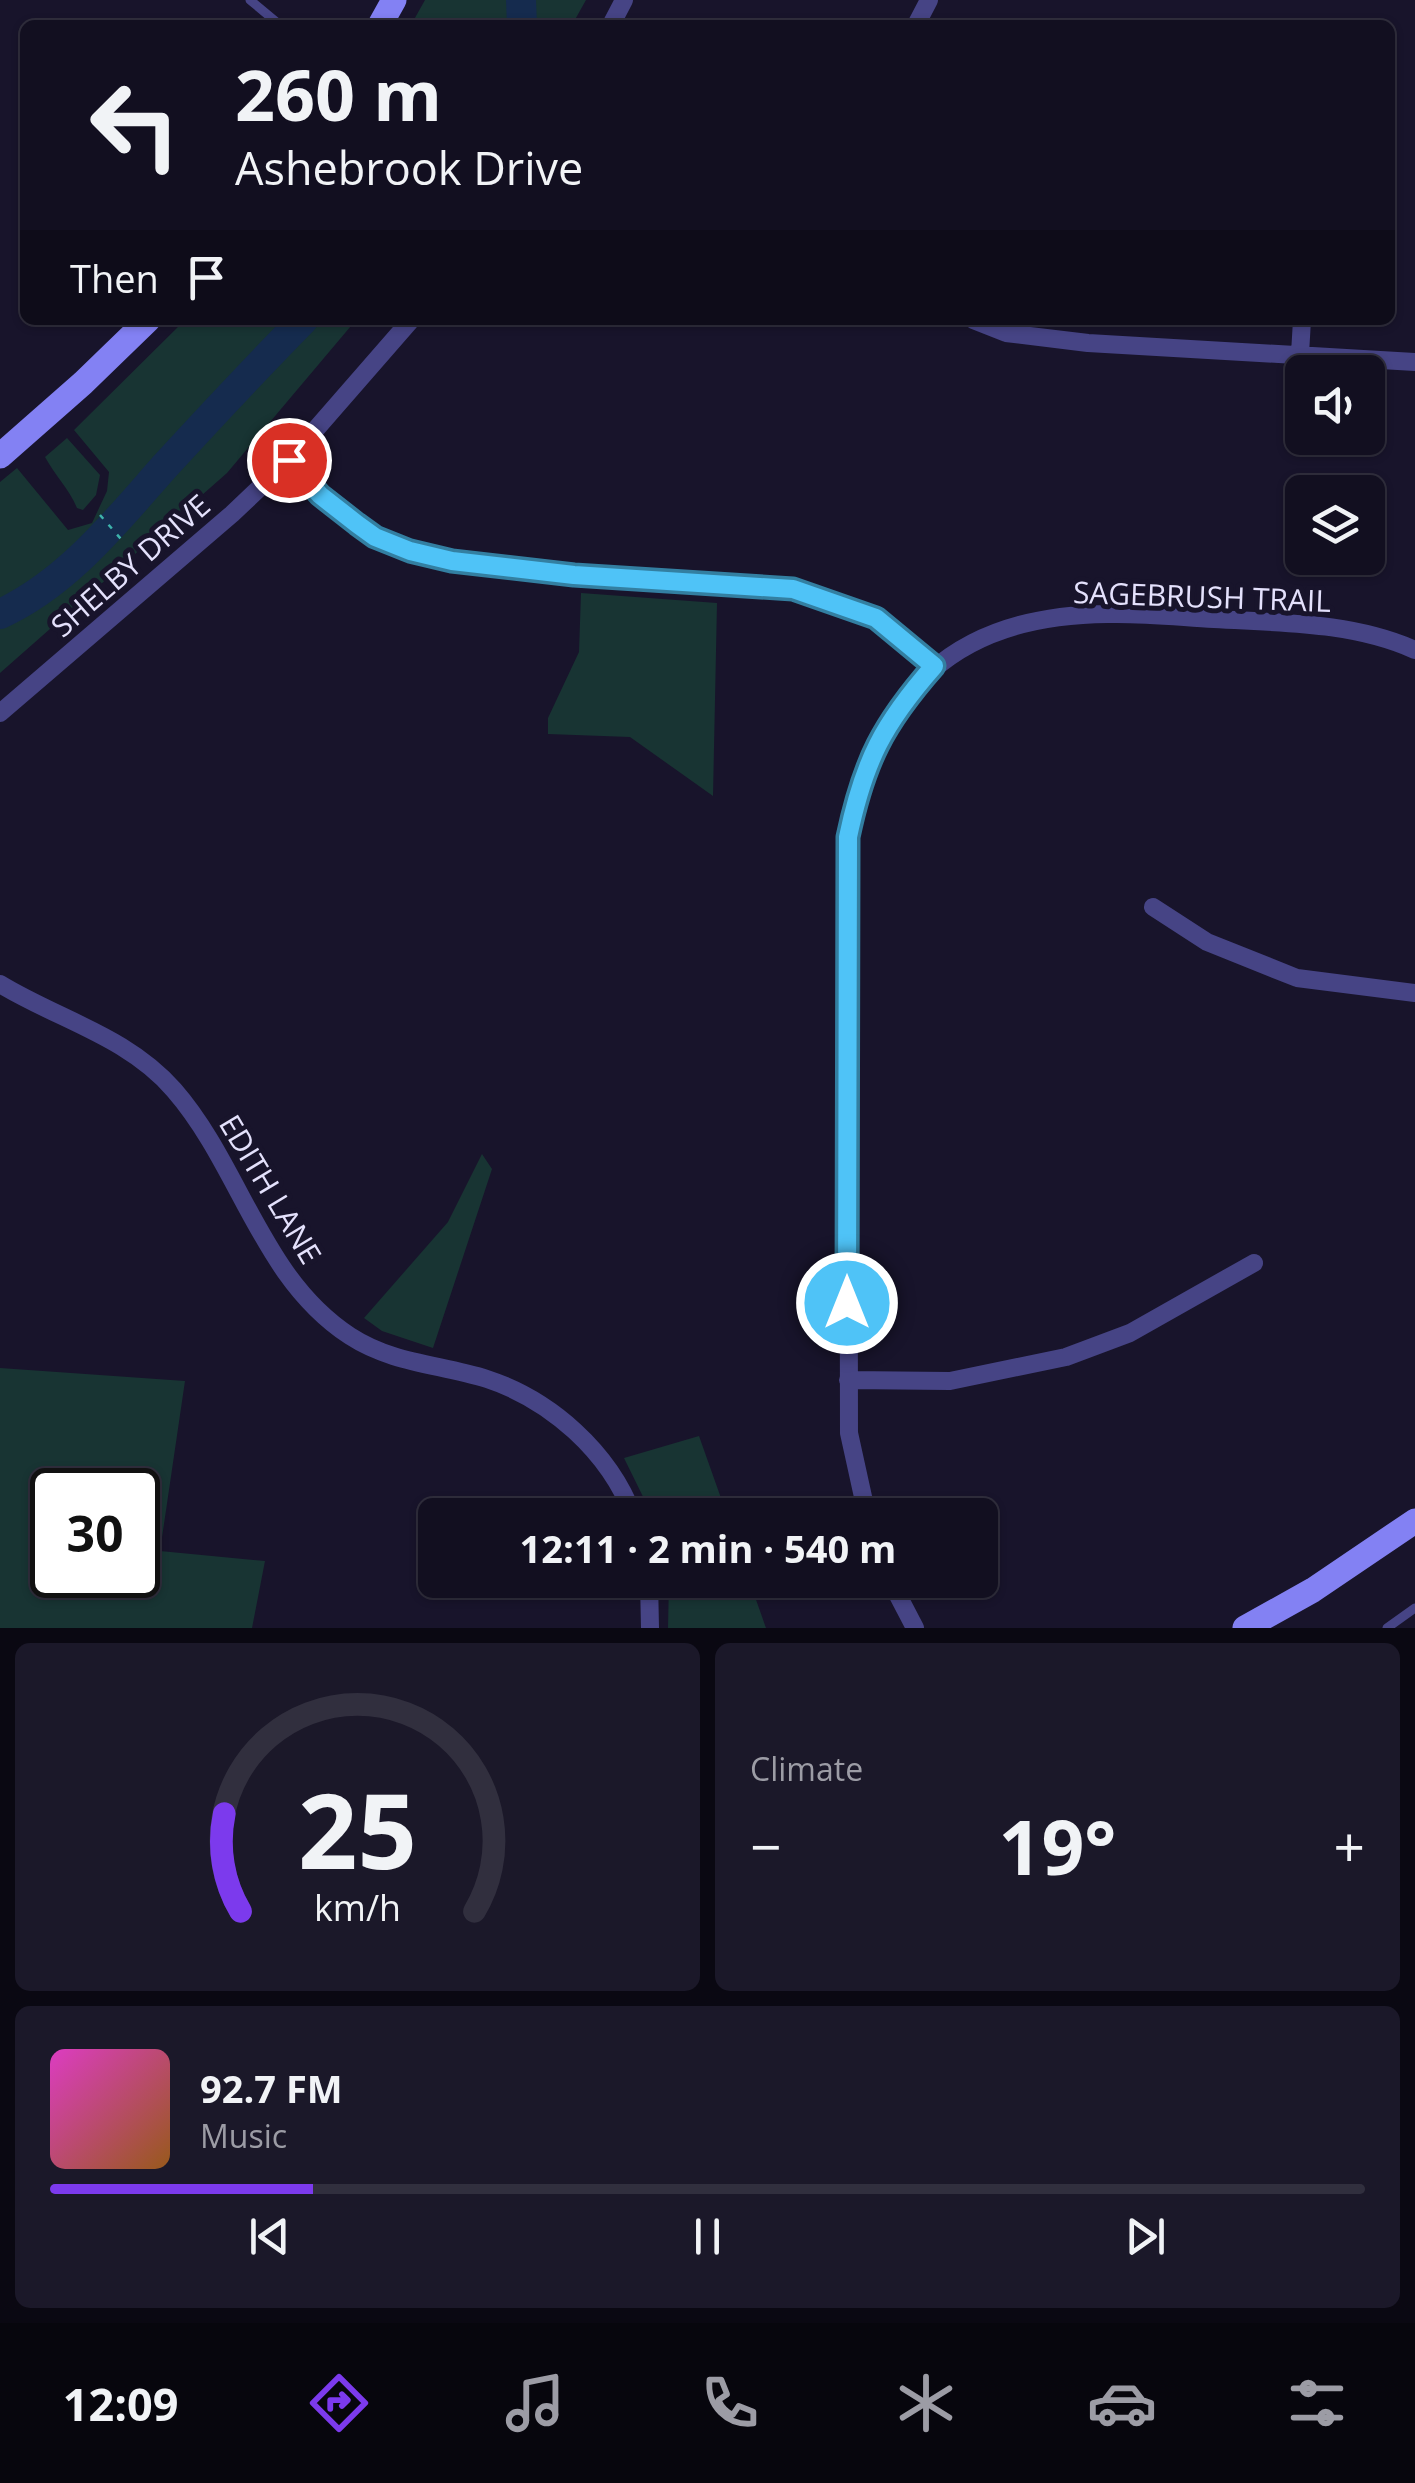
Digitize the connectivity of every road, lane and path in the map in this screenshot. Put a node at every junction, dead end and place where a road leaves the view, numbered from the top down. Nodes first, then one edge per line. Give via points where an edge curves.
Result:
1 (250, 0) edge
2 (274, 20) edge
3 (143, 325) edge
4 (408, 325) edge
5 (986, 325) edge
6 (1302, 325) edge
7 (1300, 354) junction
8 (1415, 362) edge
9 (0, 456) edge
10 (289, 460) junction
11 (100, 514) dead end
12 (121, 539) dead end
13 (1415, 650) edge
14 (934, 666) junction
15 (0, 714) edge
16 (1153, 907) dead end
17 (0, 984) edge
18 (1415, 993) edge
19 (1254, 1262) dead end
20 (848, 1380) junction
21 (625, 1498) edge
22 (863, 1498) edge
23 (1415, 1520) edge
24 (649, 1598) edge
25 (899, 1598) edge
26 (1415, 1608) edge
27 (650, 1628) edge
28 (915, 1628) edge
29 (1245, 1628) edge
30 (1387, 1628) edge

1 - 2 lane
3 - 9 main road
4 - 10 street, SHELBY DRIVE
5 - 7 street via 1088,344
6 - 7 street
7 - 8 street
10 - 14 street via 357,524 410,551 574,575 793,589 876,618
10 - 15 street, SHELBY DRIVE
11 - 12 path
13 - 14 street, SAGEBRUSH TRAIL via 1348,630 1107,614 1014,627 971,642
14 - 20 street, SAGEBRUSH TRAIL via 875,744 848,837
16 - 18 street via 1207,942 1297,978
17 - 21 street, EDITH LANE via 101,1033 172,1088 202,1126 284,1273 331,1321 390,1356 488,1380 561,1418 593,1449
19 - 20 street via 1130,1333 1066,1358 950,1381
20 - 22 street, SAGEBRUSH TRAIL
23 - 29 main road
24 - 27 street
25 - 28 street
26 - 30 lane

